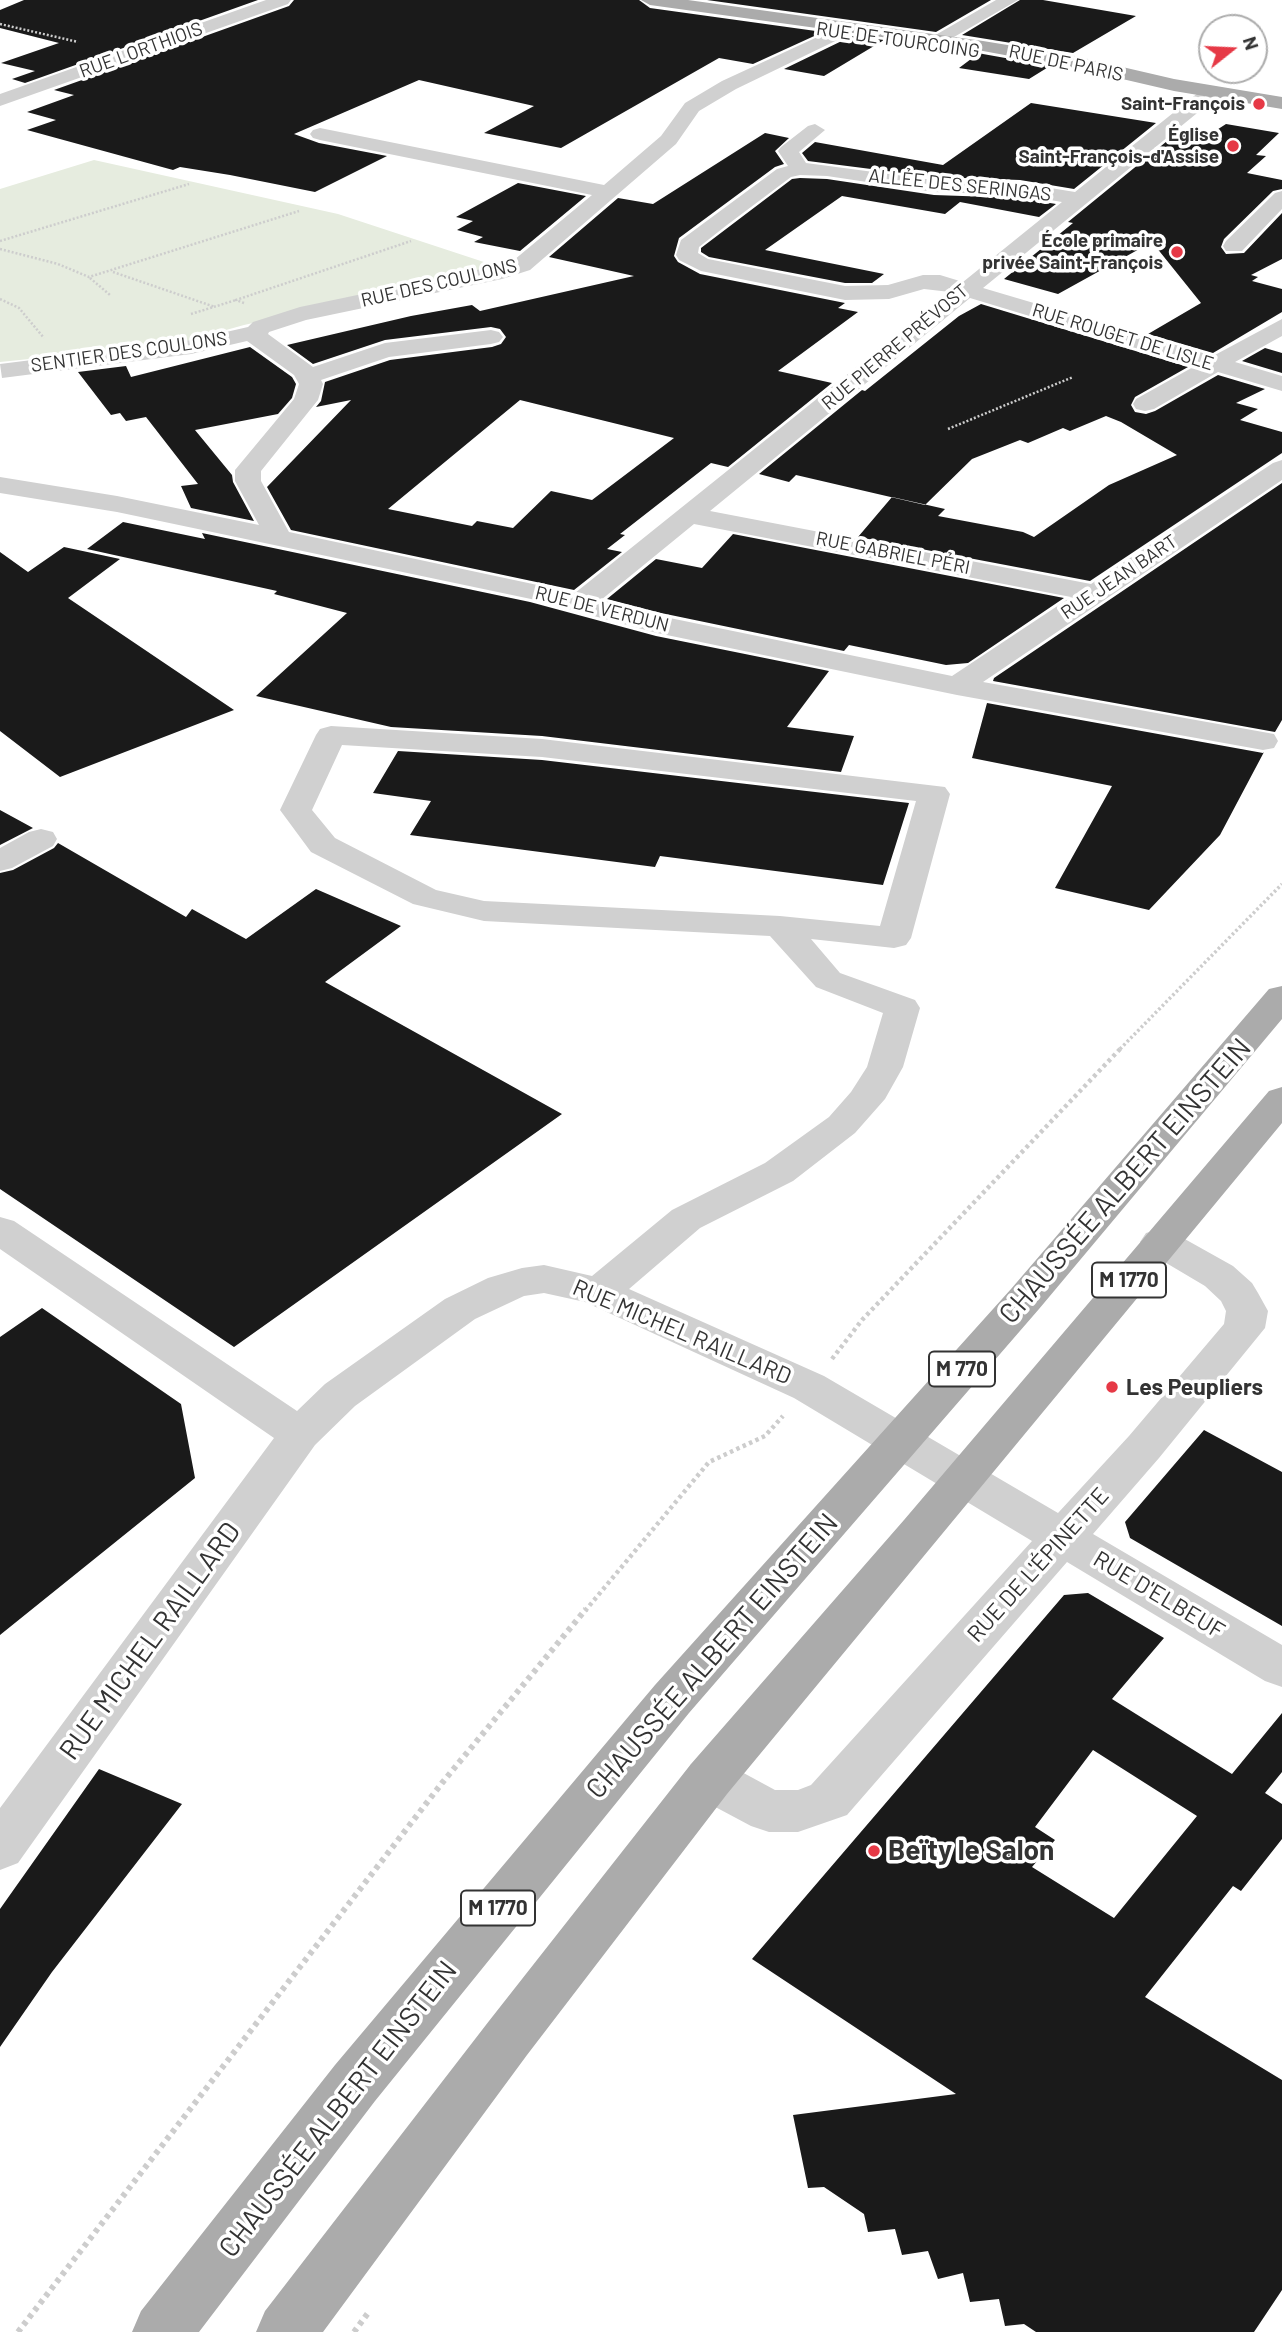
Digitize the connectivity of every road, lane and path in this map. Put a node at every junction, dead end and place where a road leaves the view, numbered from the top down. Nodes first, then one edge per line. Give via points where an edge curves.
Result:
1 (282, 0) edge
2 (1009, 0) edge
3 (0, 24) edge
4 (846, 29) junction
5 (933, 41) junction
6 (130, 54) junction
7 (11, 76) dead end
8 (1146, 80) joint
9 (45, 84) junction
10 (1211, 92) junction
11 (0, 100) edge
12 (1282, 103) edge
13 (815, 131) dead end
14 (320, 134) dead end
15 (800, 169) junction
16 (189, 184) dead end
17 (608, 192) junction
18 (1282, 197) edge
19 (1078, 199) junction
20 (299, 211) dead end
21 (0, 241) edge
22 (411, 241) dead end
23 (1234, 246) dead end
24 (0, 249) edge
25 (111, 272) junction
26 (89, 277) junction
27 (964, 289) junction
28 (110, 295) dead end
29 (0, 299) edge
30 (236, 300) junction
31 (215, 307) junction
32 (191, 314) dead end
33 (260, 319) junction
34 (1282, 326) edge
35 (491, 337) dead end
36 (65, 363) junction
37 (1218, 365) junction
38 (2, 371) dead end
39 (308, 377) junction
40 (1073, 377) dead end
41 (1282, 384) edge
42 (1145, 404) dead end
43 (948, 429) dead end
44 (1282, 468) edge
45 (0, 485) edge
46 (689, 514) junction
47 (279, 538) junction
48 (1096, 593) junction
49 (580, 603) junction
50 (957, 686) junction
51 (1264, 741) dead end
52 (41, 839) dead end
53 (0, 861) edge
54 (1282, 884) edge
55 (780, 926) junction
56 (1282, 997) edge
57 (1282, 1099) edge
58 (0, 1230) edge
59 (1160, 1242) junction
60 (599, 1292) junction
61 (1025, 1299) joint
62 (809, 1387) junction
63 (300, 1434) junction
64 (899, 1438) junction
65 (964, 1477) junction
66 (1063, 1538) junction
67 (1282, 1668) edge
68 (709, 1779) junction
69 (0, 1847) edge
70 (18, 2332) edge
71 (162, 2332) edge
72 (286, 2332) edge

1 - 6 street, RUE LORTHIOIS
2 - 5 street
3 - 6 path
4 - 4 main road, RUE DE TOURCOING via 649,0
4 - 5 main road, RUE DE TOURCOING
4 - 17 street, RUE DES COULONS via 692,107 669,141
5 - 8 main road, RUE DE TOURCOING
6 - 9 street, RUE LORTHIOIS
7 - 9 street
8 - 10 main road, RUE DE PARIS
9 - 11 street, RUE LORTHIOIS
10 - 12 main road, RUE DE PARIS
10 - 19 street, RUE PIERRE PRÉVOST
13 - 15 street via 788,151
14 - 17 street
15 - 19 street, ALLÉE DES SERINGAS via 934,186 1020,189
15 - 27 street, ALLÉE DES SERINGAS via 784,173 719,220 689,244 687,255 712,267 845,293 889,292 929,281
16 - 21 path
17 - 33 street, RUE DES COULONS via 513,269 270,323
18 - 23 street
19 - 27 street, RUE PIERRE PRÉVOST
20 - 25 path
22 - 30 path
24 - 26 path
25 - 26 path
25 - 31 path
26 - 28 path
27 - 37 street, RUE ROUGET DE LISLE
27 - 46 street, RUE PIERRE PRÉVOST
29 - 36 path via 19,308
30 - 31 path
30 - 33 path
31 - 32 path
33 - 36 street, SENTIER DES COULONS via 191,347
33 - 39 street via 256,337
34 - 37 street
35 - 39 street via 386,350
36 - 38 street, SENTIER DES COULONS
37 - 41 street, RUE ROUGET DE LISLE
37 - 42 street
39 - 47 street via 311,390 306,400 248,470 248,481
40 - 43 path
44 - 48 street, RUE JEAN BART
45 - 47 street, RUE DE VERDUN
46 - 48 street, RUE GABRIEL PÉRI
46 - 49 street, RUE PIERRE PRÉVOST
47 - 49 street, RUE DE VERDUN
48 - 50 street, RUE JEAN BART
49 - 50 street, RUE DE VERDUN via 657,624
50 - 51 street, RUE DE VERDUN
52 - 53 street
54 - 62 path via 862,1320
55 - 55 street via 484,911 425,897 323,845 296,810 331,735 542,748 934,794 894,939
55 - 60 street via 828,980 902,1008 885,1067 866,1099 842,1125 779,1172 686,1219
56 - 61 main road, CHAUSSÉE ALBERT EINSTEIN / M 1770
57 - 59 main road, M 1770
58 - 63 street
59 - 65 main road, M 1770
59 - 66 street, RUE DE L'ÉPINETTE via 1219,1276 1238,1293 1247,1311 1244,1328
60 - 62 street, RUE MICHEL RAILLARD
60 - 63 street, RUE MICHEL RAILLARD via 544,1279 485,1296 437,1323 340,1395
61 - 64 main road, CHAUSSÉE ALBERT EINSTEIN / M 770
62 - 64 street, RUE MICHEL RAILLARD
62 - 70 path via 765,1436 709,1462 442,1783
63 - 69 street, RUE MICHEL RAILLARD
64 - 65 street, RUE MICHEL RAILLARD
64 - 71 main road, CHAUSSÉE ALBERT EINSTEIN / M 1770 via 548,1848 355,2083
65 - 66 street, RUE D'ELBEUF
65 - 68 main road, M 1770
66 - 67 street, RUE D'ELBEUF
66 - 68 street, RUE DE L'ÉPINETTE via 829,1800 798,1811 769,1811
68 - 72 main road, M 1770

